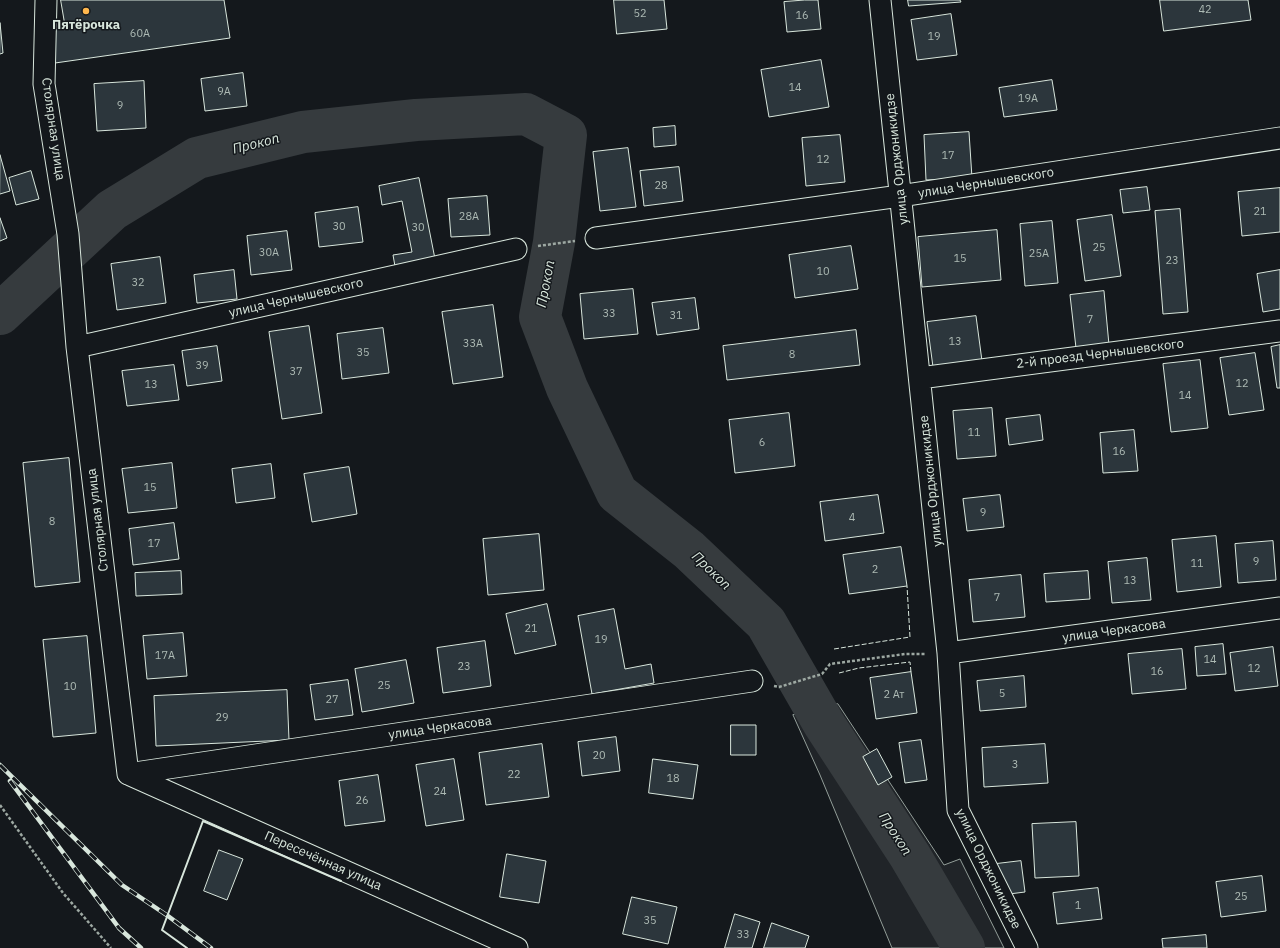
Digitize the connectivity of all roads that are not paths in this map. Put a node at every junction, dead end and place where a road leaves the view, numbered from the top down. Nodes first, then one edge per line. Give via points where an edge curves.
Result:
1 (46, 0) edge
2 (880, 0) edge
3 (1280, 138) edge
4 (900, 196) junction
5 (596, 238) road end
6 (516, 249) road end
7 (1280, 331) edge
8 (77, 347) junction
9 (920, 378) junction
10 (1280, 608) edge
11 (948, 653) junction
12 (752, 681) dead end
13 (128, 774) junction
14 (517, 948) edge
15 (1027, 948) edge

1 - 8 street, Столярная улица via 44,84 68,234
2 - 4 street, улица Орджоникидзе
3 - 4 street, улица Чернышевского
4 - 5 street, улица Чернышевского
4 - 9 street, улица Орджоникидзе
6 - 8 street, улица Чернышевского
7 - 9 street, 2-й проезд Чернышевского
8 - 13 street, Столярная улица
9 - 11 street, улица Орджоникидзе
10 - 11 street, улица Черкасова
11 - 15 street, улица Орджоникидзе via 958,810
12 - 13 street, улица Черкасова
13 - 14 street, Пересечённая улица

